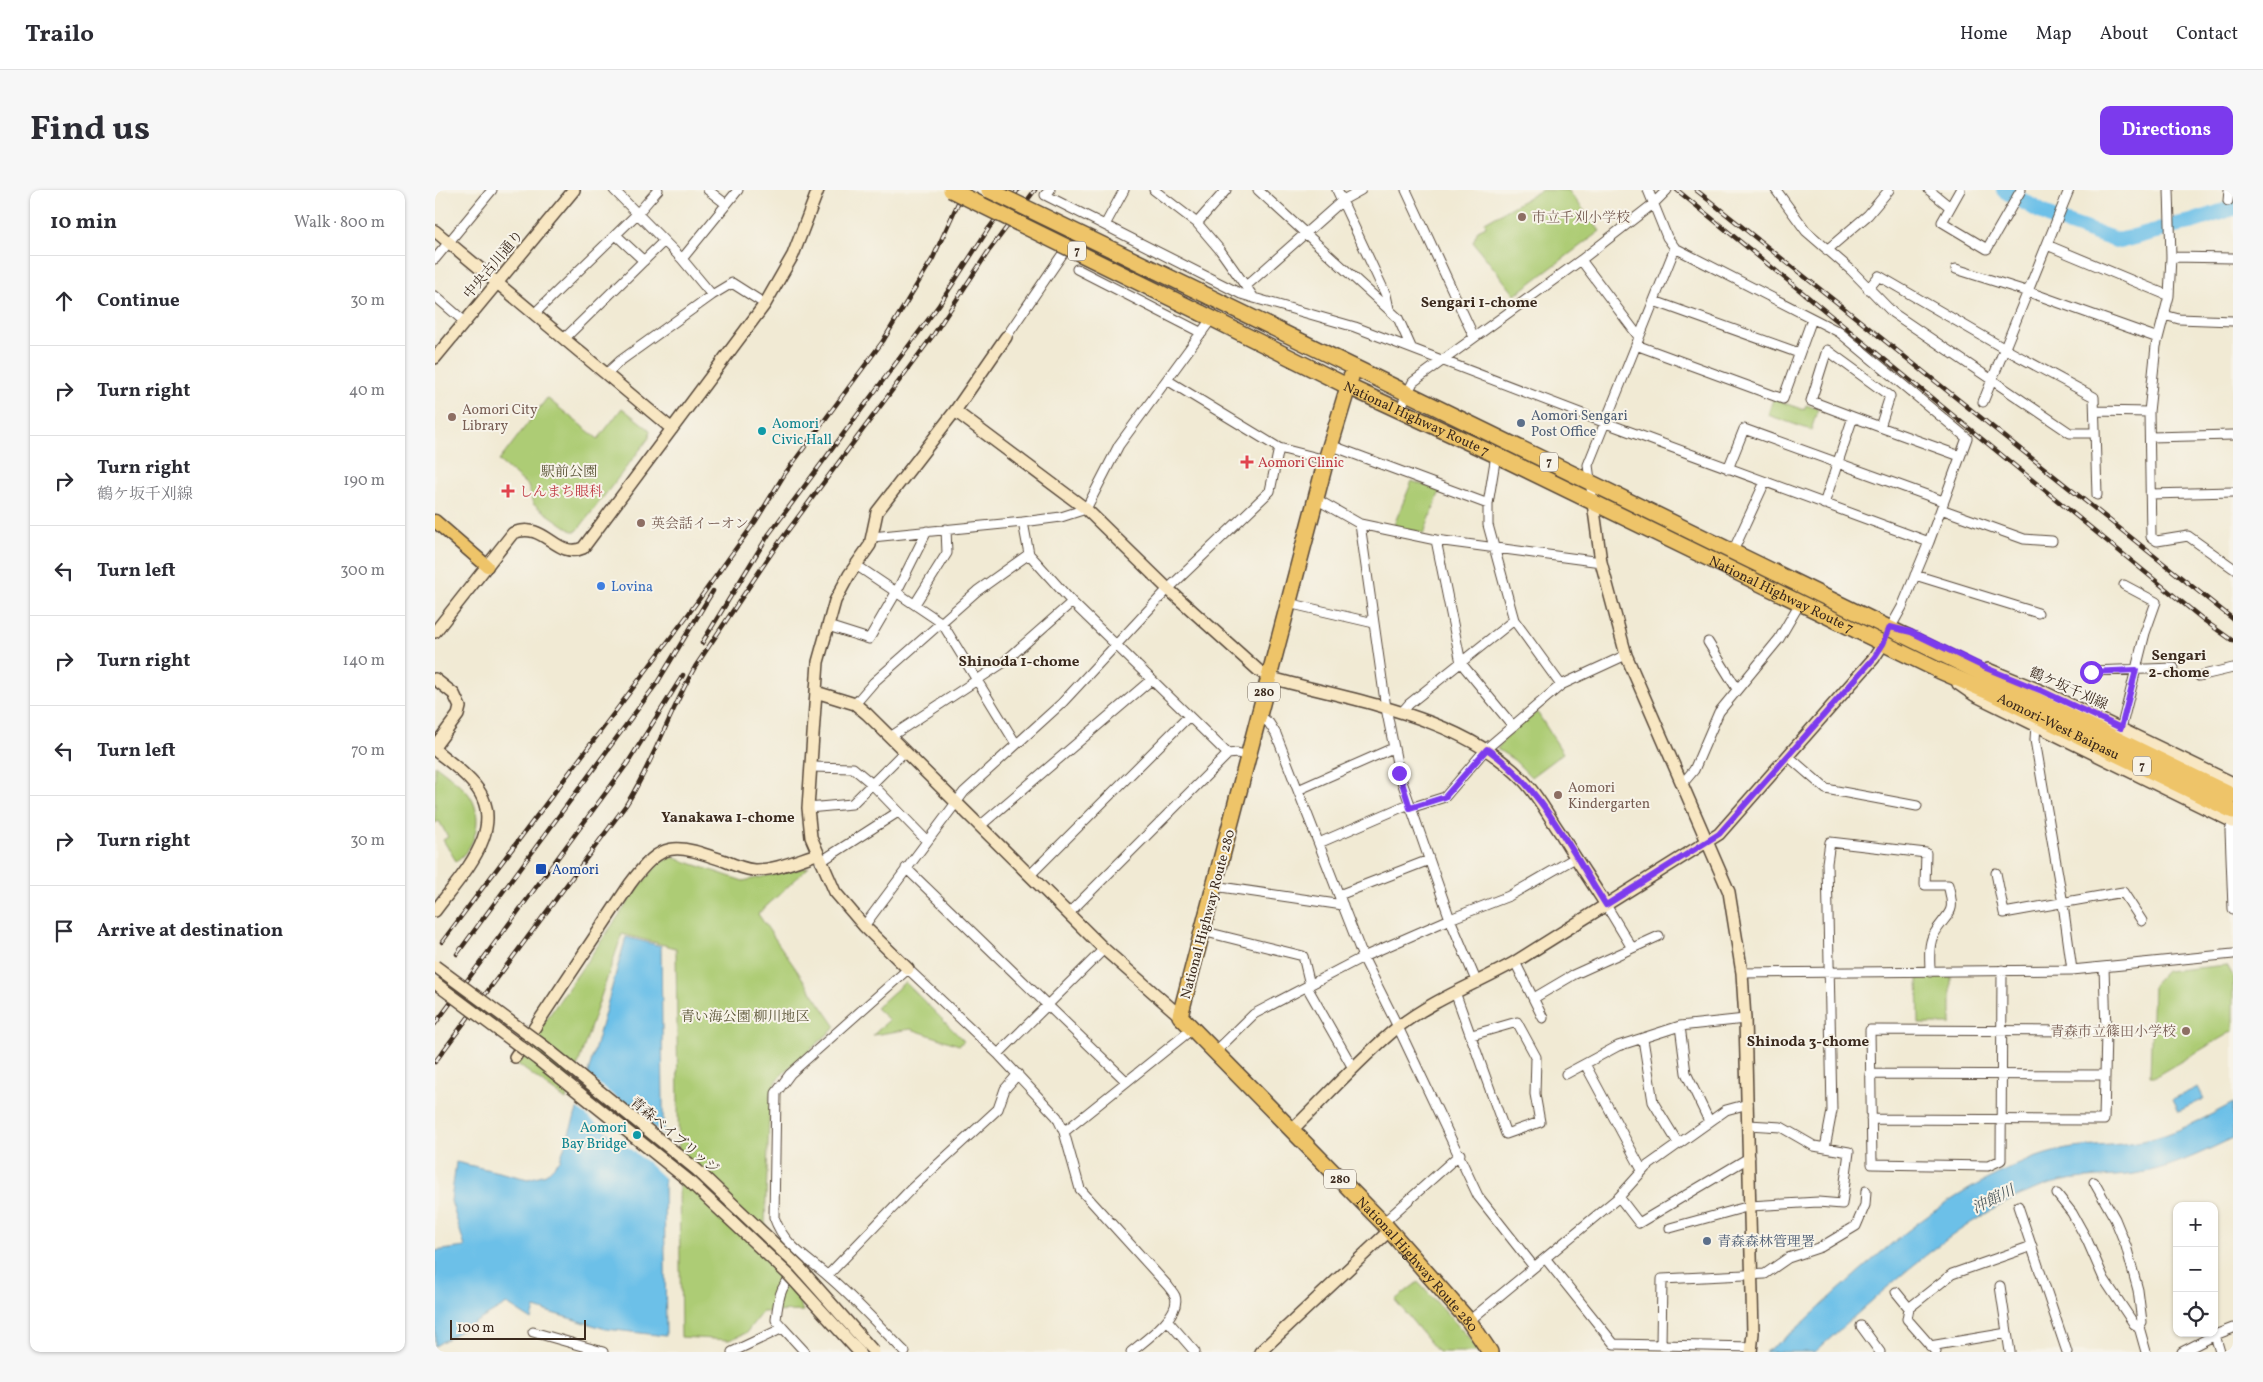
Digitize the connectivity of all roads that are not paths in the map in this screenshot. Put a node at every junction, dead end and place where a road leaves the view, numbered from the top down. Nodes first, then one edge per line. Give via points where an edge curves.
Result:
1 (492, 190) edge
2 (575, 190) edge
3 (614, 190) edge
4 (658, 190) edge
5 (708, 190) edge
6 (738, 190) edge
7 (818, 190) edge
8 (951, 190) edge
9 (989, 190) edge
10 (1050, 190) edge
11 (1124, 190) edge
12 (1154, 190) edge
13 (1226, 190) edge
14 (1258, 190) edge
15 (1337, 190) edge
16 (1361, 190) edge
17 (1406, 190) edge
18 (1648, 190) edge
19 (1667, 190) edge
20 (1776, 190) edge
21 (1889, 190) edge
22 (1929, 190) edge
23 (1960, 190) edge
24 (2021, 190) edge
25 (2169, 190) edge
26 (2229, 190) edge
27 (2067, 191) edge
28 (1343, 200) junction
29 (2228, 201) dead end
30 (726, 204) junction
31 (1653, 204) junction
32 (1951, 207) junction
33 (637, 214) junction
34 (1197, 222) junction
35 (1105, 225) junction
36 (435, 231) edge
37 (1303, 233) junction
38 (616, 235) junction
39 (664, 241) junction
40 (449, 242) junction
41 (1068, 246) junction
42 (2047, 246) junction
43 (1675, 248) junction
44 (1827, 250) junction
45 (2171, 257) junction
46 (2233, 258) edge
47 (435, 259) edge
48 (682, 259) junction
49 (1581, 260) junction
50 (644, 261) junction
51 (1077, 269) dead end
52 (1956, 269) dead end
53 (497, 283) junction
54 (1246, 286) junction
55 (1869, 289) junction
56 (2029, 292) junction
57 (712, 295) junction
58 (435, 296) edge
59 (2169, 296) junction
60 (1254, 298) junction
61 (1654, 300) junction
62 (1264, 301) junction
63 (765, 304) junction
64 (1389, 309) junction
65 (534, 314) junction
66 (1206, 315) junction
67 (2164, 315) junction
68 (1255, 320) junction
69 (1812, 320) junction
70 (2233, 321) edge
71 (465, 322) junction
72 (1201, 333) junction
73 (1006, 337) joint
74 (1474, 337) junction
75 (2158, 338) junction
76 (564, 339) junction
77 (1638, 341) junction
78 (1411, 348) junction
79 (2005, 349) junction
80 (1799, 352) junction
81 (435, 358) edge
82 (1441, 361) junction
83 (1355, 369) junction
84 (607, 374) junction
85 (1992, 379) junction
86 (1167, 380) junction
87 (1347, 386) junction
88 (1407, 394) junction
89 (1983, 402) dead end
90 (1399, 410) junction
91 (2095, 411) junction
92 (955, 412) junction
93 (2149, 412) junction
94 (1853, 417) junction
95 (1606, 423) junction
96 (1880, 427) junction
97 (672, 429) junction
98 (2095, 434) junction
99 (2233, 435) edge
100 (2150, 437) junction
101 (1330, 445) junction
102 (1279, 448) junction
103 (1496, 455) junction
104 (1960, 456) junction
105 (1325, 460) junction
106 (1838, 462) junction
107 (1729, 469) junction
108 (1590, 481) junction
109 (1765, 482) junction
110 (2233, 492) edge
111 (2150, 494) junction
112 (2097, 495) dead end
113 (1316, 498) junction
114 (1593, 503) junction
115 (1488, 504) junction
116 (1824, 504) junction
117 (1942, 505) junction
118 (1086, 509) junction
119 (435, 521) edge
120 (1023, 522) junction
121 (1360, 524) junction
122 (946, 529) junction
123 (927, 531) junction
124 (872, 537) junction
125 (1436, 540) junction
126 (2052, 541) dead end
127 (1929, 542) junction
128 (1495, 548) junction
129 (1733, 551) junction
130 (1029, 554) junction
131 (1601, 562) junction
132 (856, 565) junction
133 (487, 566) junction
134 (2233, 568) edge
135 (1915, 575) junction
136 (2124, 585) dead end
137 (1167, 589) junction
138 (897, 591) junction
139 (1072, 602) junction
140 (1288, 603) junction
141 (1799, 603) junction
142 (915, 604) junction
143 (2038, 613) dead end
144 (1514, 620) junction
145 (942, 622) junction
146 (1374, 623) junction
147 (827, 626) junction
148 (1890, 627) junction
149 (435, 632) edge
150 (1708, 642) dead end
151 (1883, 644) junction
152 (1115, 645) junction
153 (1626, 655) junction
154 (1461, 663) junction
155 (2174, 668) dead end
156 (2233, 668) edge
157 (2136, 670) junction
158 (1940, 671) junction
159 (2091, 672) dead end
160 (2199, 676) dead end
161 (1268, 677) junction
162 (435, 679) edge
163 (976, 680) junction
164 (1151, 680) junction
165 (1561, 685) junction
166 (1737, 689) junction
167 (816, 692) junction
168 (855, 704) junction
169 (1386, 708) junction
170 (1402, 712) junction
171 (1259, 715) junction
172 (1189, 716) junction
173 (2054, 716) junction
174 (1513, 726) junction
175 (2035, 726) junction
176 (2121, 728) junction
177 (890, 737) junction
178 (1017, 744) junction
179 (435, 746) edge
180 (1393, 748) junction
181 (1487, 749) junction
182 (435, 750) edge
183 (905, 751) junction
184 (1228, 754) junction
185 (1249, 756) junction
186 (1788, 756) junction
187 (811, 767) junction
188 (871, 783) junction
189 (1683, 783) junction
190 (2233, 783) edge
191 (1298, 790) junction
192 (2233, 796) edge
193 (955, 802) junction
194 (1410, 806) junction
195 (1917, 806) dead end
196 (808, 808) junction
197 (2233, 811) edge
198 (898, 812) junction
199 (2233, 822) edge
200 (980, 826) junction
201 (927, 842) junction
202 (1709, 842) junction
203 (1319, 843) junction
204 (819, 858) junction
205 (1575, 858) junction
206 (1429, 860) junction
207 (906, 868) junction
208 (1997, 873) dead end
209 (1030, 875) junction
210 (1214, 886) junction
211 (1339, 895) junction
212 (2063, 904) junction
213 (1343, 905) junction
214 (1606, 905) junction
215 (2233, 909) edge
216 (435, 911) edge
217 (1068, 914) junction
218 (1450, 918) junction
219 (2142, 921) dead end
220 (864, 926) junction
221 (1202, 931) junction
222 (1659, 936) dead end
223 (1632, 948) junction
224 (1104, 949) junction
225 (2233, 954) edge
226 (1363, 957) junction
227 (1515, 962) junction
228 (435, 966) edge
229 (2104, 966) junction
230 (908, 969) junction
231 (2002, 970) junction
232 (2072, 970) junction
233 (1829, 972) junction
234 (1930, 972) junction
235 (1742, 973) junction
236 (435, 983) edge
237 (1477, 983) junction
238 (1308, 986) junction
239 (1455, 992) junction
240 (1534, 998) junction
241 (1047, 1004) junction
242 (1180, 1016) junction
243 (1543, 1018) dead end
244 (1745, 1019) junction
245 (1680, 1026) junction
246 (1399, 1027) junction
247 (2003, 1029) junction
248 (1191, 1030) junction
249 (2106, 1031) junction
250 (1472, 1035) junction
251 (1643, 1039) junction
252 (1214, 1053) junction
253 (999, 1054) junction
254 (515, 1056) dead end
255 (1585, 1064) junction
256 (1353, 1068) junction
257 (1018, 1074) junction
258 (1566, 1074) dead end
259 (1870, 1074) junction
260 (2001, 1074) junction
261 (2105, 1075) junction
262 (1126, 1081) junction
263 (1748, 1104) junction
264 (2000, 1119) junction
265 (1871, 1120) junction
266 (1709, 1121) junction
267 (1749, 1125) junction
268 (1292, 1130) junction
269 (1064, 1132) junction
270 (1678, 1143) junction
271 (1825, 1148) junction
272 (1460, 1154) junction
273 (1750, 1156) junction
274 (1642, 1170) junction
275 (2094, 1182) dead end
276 (1866, 1191) dead end
277 (2057, 1194) dead end
278 (1619, 1197) junction
279 (1751, 1206) junction
280 (2018, 1206) dead end
281 (1386, 1226) junction
282 (1669, 1228) dead end
283 (2032, 1246) junction
284 (1545, 1258) junction
285 (806, 1259) junction
286 (1534, 1267) junction
287 (1752, 1274) junction
288 (828, 1276) junction
289 (2001, 1286) dead end
290 (1896, 1292) dead end
291 (1909, 1308) junction
292 (1167, 1321) junction
293 (1469, 1321) junction
294 (1861, 1326) dead end
295 (2139, 1327) junction
296 (783, 1328) junction
297 (2233, 1328) edge
298 (533, 1332) dead end
299 (2007, 1333) junction
300 (2218, 1333) edge
301 (2210, 1337) edge
302 (2216, 1337) edge
303 (1661, 1345) junction
304 (1933, 1349) edge
305 (1751, 1350) edge
306 (1878, 1351) edge
307 (603, 1352) edge
308 (732, 1352) edge
309 (805, 1352) edge
310 (859, 1352) edge
311 (874, 1352) edge
312 (905, 1352) edge
313 (1131, 1352) edge
314 (1195, 1352) edge
315 (1260, 1352) edge
316 (1491, 1352) edge
317 (2010, 1352) edge
318 (2067, 1352) edge
319 (2146, 1352) edge
320 (2182, 1352) edge
321 (2220, 1352) edge

1 - 40 street
2 - 53 street, 中央古川通り
3 - 33 street
4 - 33 street
5 - 30 street
6 - 30 street
7 - 63 street via 793,256
8 - 41 highway, National Highway Route 7 / 7, bridge
9 - 68 highway, National Highway Route 7 / 7, bridge
10 - 35 street via 1045,195
11 - 35 street
12 - 34 street
13 - 34 street
14 - 37 street
15 - 28 street
16 - 28 street
17 - 74 street
18 - 31 street
19 - 31 street
20 - 44 street via 1806,231
21 - 44 street via 1869,215
22 - 32 street
23 - 32 street
24 - 32 street via 1987,249 1942,222
25 - 45 street
26 - 29 street
27 - 42 street
28 - 37 street
28 - 64 street via 1386,295
30 - 48 street
31 - 43 street
31 - 49 street
33 - 38 street
33 - 39 street
34 - 54 street
35 - 60 street
36 - 40 street
37 - 54 street
37 - 64 street
38 - 50 street
38 - 65 street
39 - 48 street
39 - 50 street
40 - 47 street
40 - 53 street
41 - 66 highway, National Highway Route 7 / 7, bridge
41 - 73 street
42 - 56 street
42 - 59 street
43 - 61 street
43 - 69 street
44 - 55 street
45 - 46 street
45 - 59 street
48 - 57 street
49 - 74 street
49 - 77 street
50 - 76 street
51 - 72 street
52 - 56 street
53 - 65 street
53 - 71 street, 中央古川通り
54 - 60 street
55 - 79 street via 1879,276
55 - 85 street via 1893,313
56 - 75 street
56 - 79 street
57 - 63 street via 732,283
57 - 84 street via 620,361
58 - 71 street
59 - 67 street
60 - 62 street
61 - 77 street
61 - 80 street
62 - 68 street
62 - 78 street via 1320,316
63 - 97 street
64 - 78 street via 1398,318
65 - 76 street
66 - 72 street
66 - 87 highway, National Highway Route 7 / 7
67 - 70 street
67 - 75 street
68 - 83 highway, National Highway Route 7 / 7
69 - 80 street
69 - 104 street via 1839,332 1967,438
71 - 81 street, 中央古川通り
72 - 86 street
73 - 92 street
74 - 82 street
75 - 93 street
76 - 84 street
77 - 80 street via 1783,399
77 - 95 street
78 - 82 street
79 - 85 street
79 - 91 street via 2094,397
82 - 88 street via 1413,382
82 - 95 street
83 - 87 highway, National Highway Route 280 / 280
83 - 88 highway, National Highway Route 7 / 7
84 - 97 street
85 - 89 street
85 - 98 street via 2071,433
86 - 102 street
86 - 118 street via 1119,445
87 - 90 highway, National Highway Route 7 / 7
87 - 101 highway, National Highway Route 280 / 280
88 - 90 street
88 - 108 highway, National Highway Route 7 / 7
90 - 103 highway, National Highway Route 7 / 7
91 - 93 street
91 - 98 street
92 - 118 street
92 - 124 street via 877,512
93 - 100 street
94 - 96 street
94 - 96 street via 1811,401 1827,350 1890,396
94 - 106 street
95 - 107 street
95 - 108 street via 1588,465
96 - 104 street
97 - 133 street via 583,548 574,552 563,549 540,533 522,529 513,533
98 - 112 street
99 - 100 street
100 - 111 street
101 - 105 highway, National Highway Route 280 / 280
101 - 115 street
102 - 105 street
102 - 137 street via 1270,491
103 - 114 highway, National Highway Route 7 / 7
103 - 115 street
104 - 117 street
105 - 113 highway, National Highway Route 280 / 280
106 - 107 street via 1744,429
106 - 116 street
106 - 117 street
107 - 109 street
108 - 114 street
108 - 129 highway, National Highway Route 7 / 7
109 - 116 street
109 - 129 street
110 - 111 street
111 - 134 street via 2151,537 2157,541 2188,536
113 - 121 street
113 - 140 highway, National Highway Route 280 / 280
114 - 131 street
114 - 141 highway, National Highway Route 7 / 7
115 - 128 street via 1488,525
116 - 127 street
117 - 126 street via 2024,539
117 - 127 street
118 - 120 street via 1061,517
118 - 137 street
119 - 133 main road
120 - 122 street
120 - 130 street
121 - 125 street
121 - 146 street
122 - 123 street
122 - 142 street via 947,553
123 - 124 street
123 - 138 street
124 - 132 street
125 - 128 street
125 - 154 street
127 - 135 street
128 - 131 street
128 - 144 street
129 - 148 highway, National Highway Route 7 / 7
130 - 139 street
130 - 145 street via 977,591
131 - 153 street
132 - 138 street
132 - 147 street via 841,588
133 - 149 street
135 - 143 street
135 - 148 street
136 - 157 street via 2156,602
137 - 152 street
137 - 161 street
138 - 142 street
138 - 147 street via 869,639
139 - 152 street
139 - 163 street via 1003,663
140 - 146 street
140 - 161 highway, National Highway Route 280 / 280
141 - 151 highway, National Highway Route 7 / 7
141 - 166 street via 1779,639
142 - 145 street
144 - 154 street
144 - 165 street
145 - 163 street
145 - 168 street
146 - 169 street
147 - 167 street
148 - 151 street
148 - 173 highway, Aomori-West Baipasu / 7
148 - 176 street, 鶴ケ坂千刈線 via 1911,632
150 - 166 street
151 - 158 highway, Aomori-West Baipasu / 7
151 - 186 street
152 - 164 street
152 - 178 street via 1062,703
153 - 165 street
153 - 189 street
154 - 170 street
154 - 174 street
155 - 157 street
156 - 160 street
157 - 159 street
157 - 176 street
158 - 173 highway, Aomori-West Baipasu / 7
158 - 175 street via 1974,695
161 - 169 street
161 - 171 highway, National Highway Route 280 / 280
162 - 179 street via 454,694 460,707 458,715
163 - 177 street
163 - 178 street
164 - 172 street
164 - 200 street
165 - 174 street
166 - 189 street via 1719,712 1694,770
167 - 168 street
167 - 187 street
168 - 177 street
169 - 170 street
169 - 180 street
170 - 181 street
171 - 185 highway, National Highway Route 280 / 280
171 - 191 street via 1276,734
172 - 184 street
172 - 209 street
173 - 192 highway, Aomori-West Baipasu / 7
173 - 197 highway, Aomori-West Baipasu / 7
174 - 181 street
175 - 199 street
175 - 212 street
176 - 190 street, 鶴ケ坂千刈線
177 - 183 street
178 - 193 street
180 - 191 street
180 - 194 street
181 - 194 street via 1445,797
181 - 205 street via 1525,782
182 - 216 street via 471,781 486,803 488,816 487,830 477,853
183 - 188 street
183 - 193 street
184 - 185 street
184 - 217 street
185 - 210 highway, National Highway Route 280 / 280
186 - 195 street via 1826,789
186 - 202 street
187 - 188 street via 853,768
187 - 196 street
188 - 196 street via 852,804
188 - 198 street
189 - 202 street
191 - 203 street
193 - 200 street
193 - 201 street
194 - 203 street
194 - 206 street
196 - 204 street via 810,829
198 - 201 street
198 - 204 street
199 - 215 street via 2230,830
200 - 209 street
201 - 207 street
202 - 214 street
202 - 235 street via 1729,892
203 - 211 street
204 - 220 street via 835,892
204 - 254 street via 753,870 681,849 667,849 656,854 630,884
205 - 214 street
205 - 218 street via 1509,896
206 - 211 street
206 - 218 street
207 - 220 street
207 - 241 street
208 - 212 street via 2004,913
209 - 217 street
210 - 213 street
210 - 221 highway, National Highway Route 280 / 280
211 - 213 street
212 - 219 street via 2123,892
212 - 232 street
213 - 226 street
214 - 223 street
214 - 227 street
217 - 224 street
218 - 226 street
218 - 237 street
220 - 230 street
221 - 238 street via 1303,956
221 - 242 highway, National Highway Route 280 / 280
222 - 223 street
223 - 240 street via 1573,975
224 - 241 street
224 - 242 street
225 - 229 street
226 - 238 street
226 - 246 street
227 - 237 street
227 - 240 street
228 - 311 street, 青森ベイブリッジ, bridge via 545,1047 697,1170 799,1268
229 - 232 street
229 - 249 street
230 - 253 street
230 - 285 street via 790,1074 775,1093 773,1217 779,1233
231 - 232 street
231 - 234 street
231 - 247 street
233 - 234 street
233 - 234 street via 1827,863 1830,842 1926,853 1925,885 1948,885 1953,902 1952,909 1933,936
233 - 235 street
233 - 271 street via 1832,1111
235 - 244 street
236 - 310 street, 青森ベイブリッジ, bridge via 537,1059 688,1180 789,1275
237 - 239 street
238 - 252 street via 1254,1014
238 - 256 street
239 - 246 street
239 - 250 street
240 - 243 street
241 - 253 street
241 - 262 street
242 - 248 highway, National Highway Route 280 / 280
244 - 245 street
244 - 263 street
245 - 251 street
245 - 266 street via 1686,1074
246 - 256 street
246 - 272 street
247 - 249 street
247 - 259 street via 1870,1030
247 - 260 street
248 - 252 highway, National Highway Route 280 / 280
248 - 262 street
249 - 261 street
250 - 250 street via 1517,1022 1536,1057 1535,1094 1539,1122 1506,1134
251 - 255 street via 1618,1046
251 - 270 street via 1653,1102
252 - 268 highway, National Highway Route 280 / 280
253 - 257 street
255 - 258 street
255 - 274 street
256 - 268 street
257 - 269 street via 1057,1117
257 - 288 street via 1005,1089 1003,1099 992,1115 911,1189
259 - 260 street
259 - 265 street
260 - 261 street
260 - 264 street
261 - 264 street via 2104,1120
262 - 269 street
263 - 266 street via 1725,1110
263 - 267 street
264 - 265 street
264 - 265 street via 2001,1160 1988,1166 1872,1164
266 - 270 street
267 - 271 street via 1781,1127 1814,1146
267 - 273 street
268 - 281 highway, National Highway Route 280 / 280
269 - 292 street via 1080,1189 1175,1296 1175,1305
270 - 274 street
271 - 279 street via 1849,1152 1842,1204 1818,1202
272 - 281 street
272 - 286 street via 1478,1196
273 - 278 street via 1639,1223
273 - 279 street
274 - 278 street
275 - 295 street via 2115,1218 2126,1246 2138,1290 2142,1322
276 - 287 street via 1865,1205 1856,1226 1821,1247 1788,1258 1765,1274
277 - 295 street via 2072,1213 2108,1285
278 - 284 street
279 - 282 street
279 - 287 street
280 - 283 street
281 - 293 highway, National Highway Route 280 / 280
281 - 315 street
283 - 291 street via 1952,1274
283 - 318 street
284 - 286 street
284 - 303 street via 1614,1344
285 - 288 street
285 - 296 street via 782,1285 778,1296 776,1320
286 - 293 street
287 - 303 street via 1661,1279
287 - 305 street
288 - 312 street
289 - 299 street
290 - 291 street
291 - 304 street via 1907,1319
292 - 313 street
292 - 314 street
293 - 316 highway, National Highway Route 280 / 280
294 - 306 street
295 - 319 street
296 - 308 street
296 - 309 street
297 - 300 street
298 - 307 street
299 - 304 street
299 - 317 street
301 - 320 street
302 - 321 street
303 - 305 street

